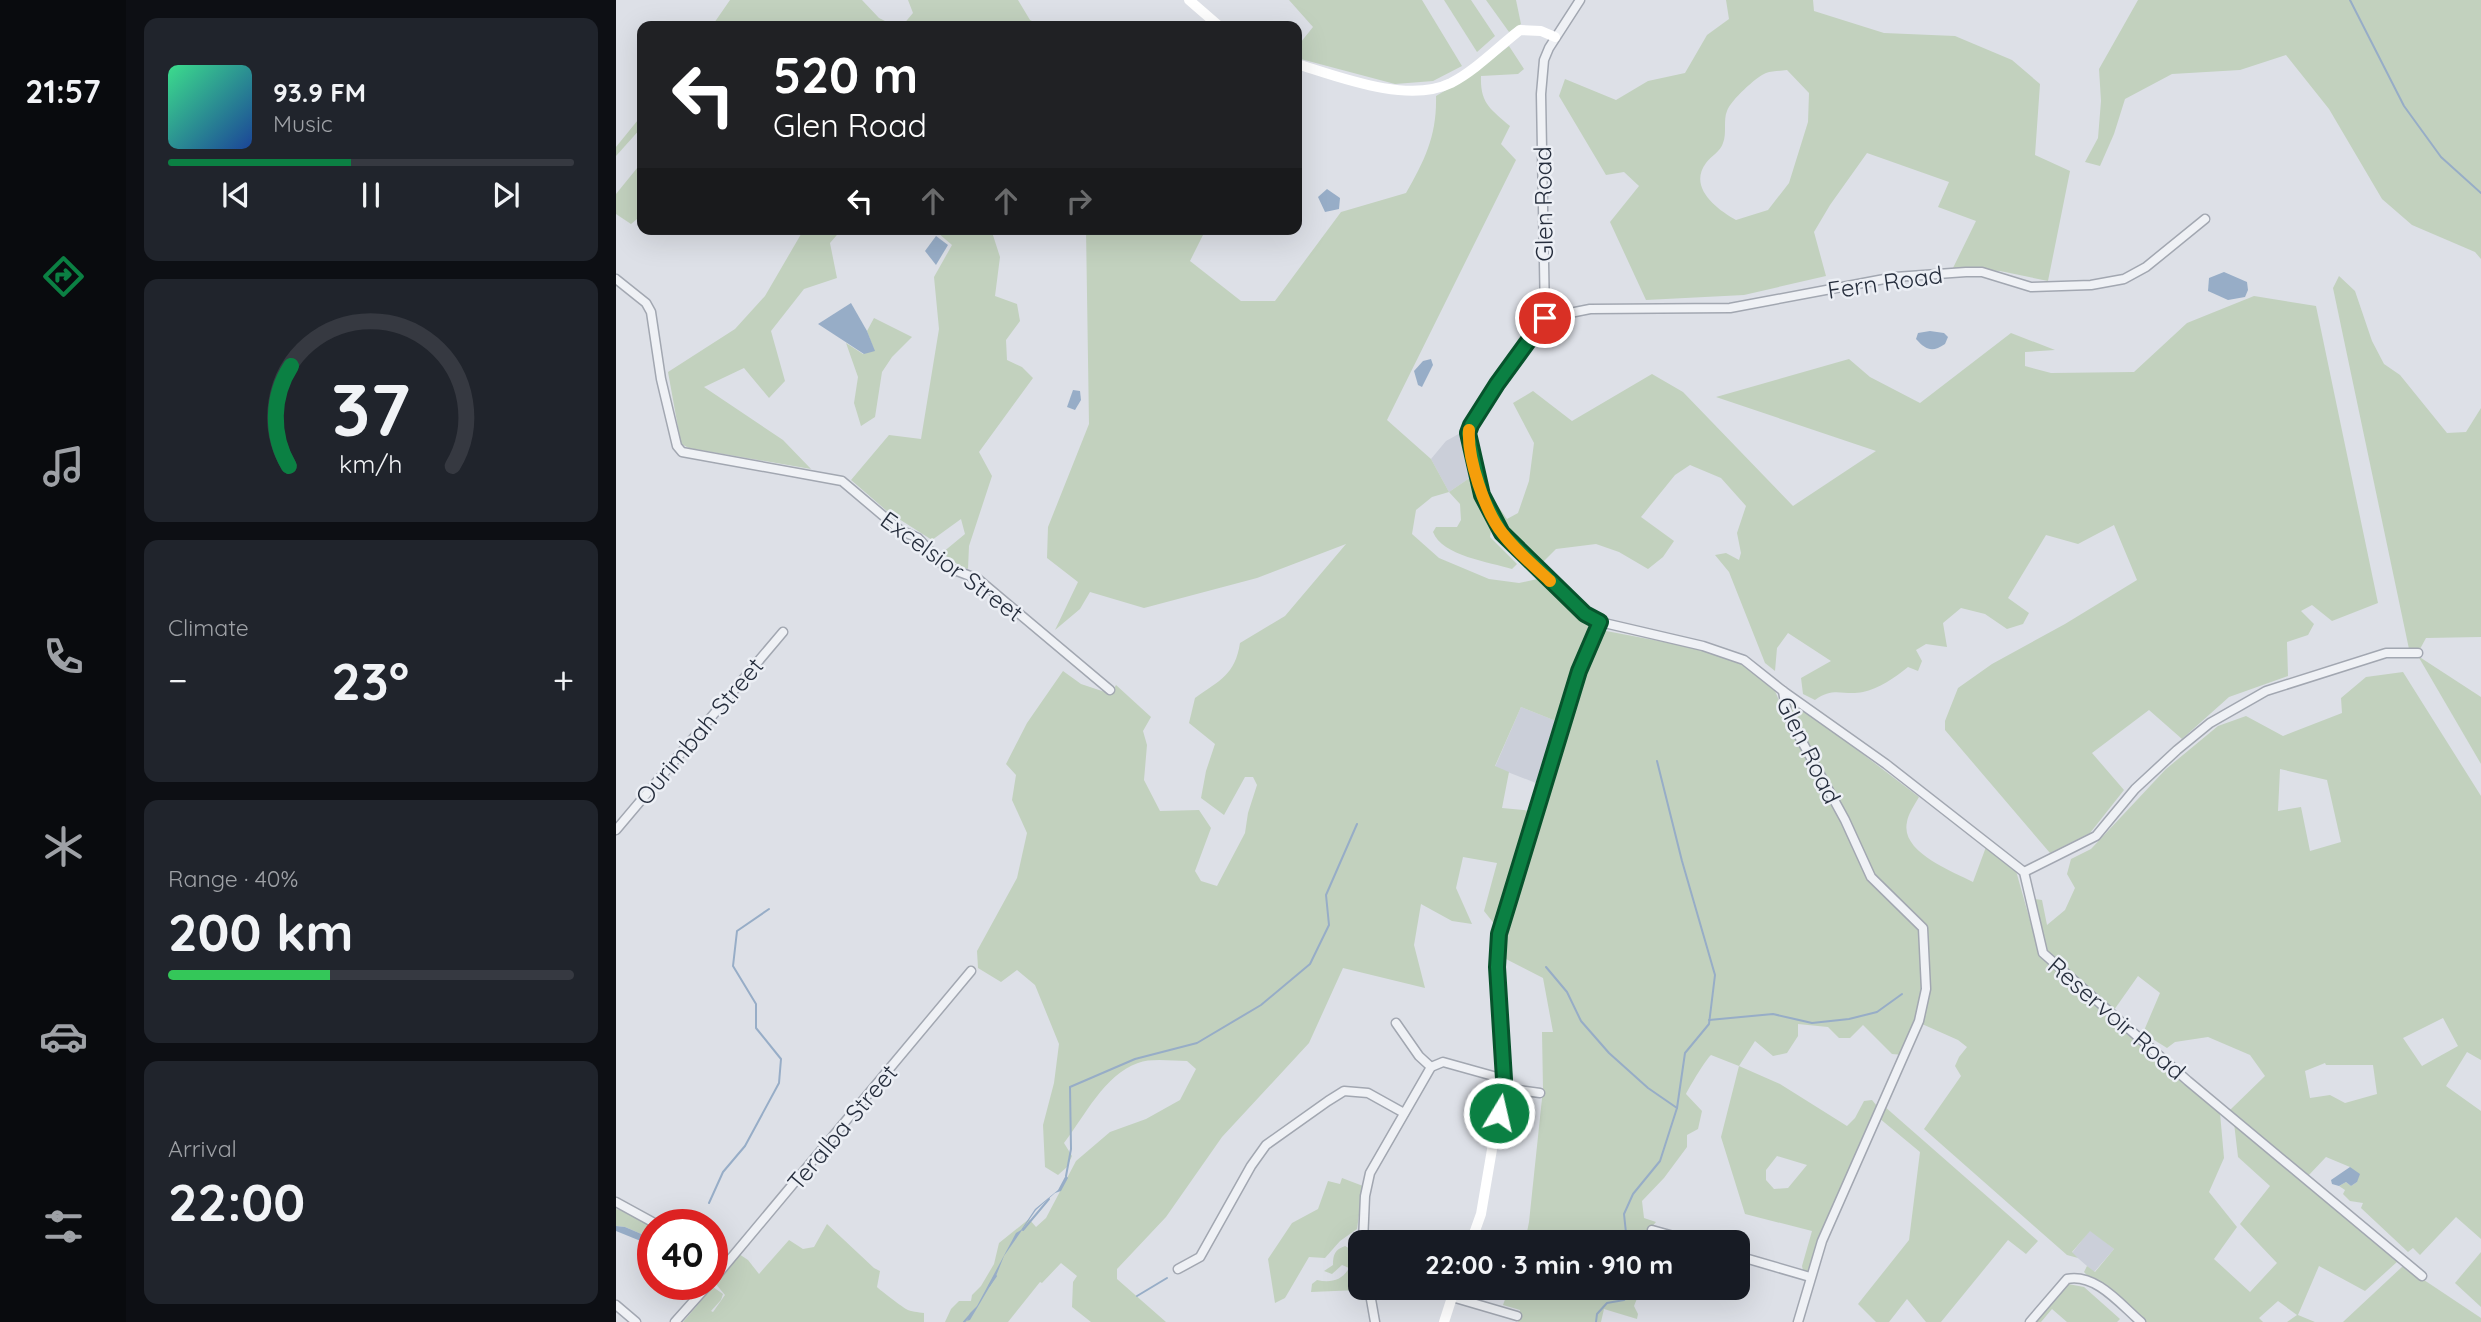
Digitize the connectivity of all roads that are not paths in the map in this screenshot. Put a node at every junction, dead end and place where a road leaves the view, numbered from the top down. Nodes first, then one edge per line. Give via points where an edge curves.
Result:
1 (1189, 0) edge
2 (1580, 0) edge
3 (1213, 21) edge
4 (1555, 37) junction
5 (1302, 66) edge
6 (2205, 219) dead end
7 (616, 279) edge
8 (1545, 318) junction
9 (1600, 622) junction
10 (783, 632) dead end
11 (2418, 653) dead end
12 (1110, 690) dead end
13 (1783, 691) junction
14 (616, 830) edge
15 (2024, 872) junction
16 (971, 971) dead end
17 (1396, 1023) dead end
18 (1431, 1067) junction
19 (1504, 1083) junction
20 (1540, 1093) dead end
21 (1404, 1113) junction
22 (616, 1202) edge
23 (637, 1214) edge
24 (1364, 1230) edge
25 (1475, 1230) edge
26 (1750, 1259) edge
27 (728, 1262) edge
28 (1178, 1269) dead end
29 (2422, 1276) dead end
30 (1810, 1278) junction
31 (695, 1300) edge
32 (1371, 1300) edge
33 (1452, 1300) edge
34 (1473, 1300) edge
35 (616, 1306) edge
36 (1517, 1316) dead end
37 (636, 1322) edge
38 (675, 1322) edge
39 (1375, 1322) edge
40 (1444, 1322) edge
41 (1798, 1322) edge
42 (2031, 1322) edge
43 (2141, 1322) edge

1 - 3 street
2 - 4 street, Glen Road
4 - 5 street via 1520,30 1451,83 1434,88 1409,90 1359,83
4 - 8 street, Glen Road via 1544,60 1541,94
6 - 8 street, Fern Road via 2147,267 2124,279 2091,285 2031,286 1966,272 1895,277 1731,308 1590,309
7 - 12 street, Excelsior Street via 651,312 662,379 682,452 842,481 900,530 918,538 944,566 978,579
8 - 9 street, Glen Road via 1471,425 1473,463 1482,495 1502,533 1585,614
9 - 13 street, Glen Road via 1744,660
9 - 19 street via 1579,671 1499,934
10 - 14 street, Ourimbah Street
11 - 15 street via 2386,653 2266,691 2210,723 2177,750 2096,836
13 - 15 street
13 - 30 street, Glen Road via 1787,714 1871,877 1923,928 1925,957 1926,989 1919,1021
15 - 29 street, Reservoir Road via 2043,953
16 - 27 street, Teralba Street
17 - 18 street
18 - 19 street via 1443,1062
18 - 21 street
19 - 20 street
19 - 25 street
21 - 24 street via 1370,1173
21 - 28 street via 1368,1093 1344,1091 1328,1101 1266,1145 1199,1257
22 - 23 street
26 - 30 street
30 - 41 street, Glen Road
31 - 38 street, Teralba Street
32 - 39 street
33 - 40 street
34 - 36 street
35 - 37 street
42 - 43 street via 2067,1279 2076,1277 2103,1288

